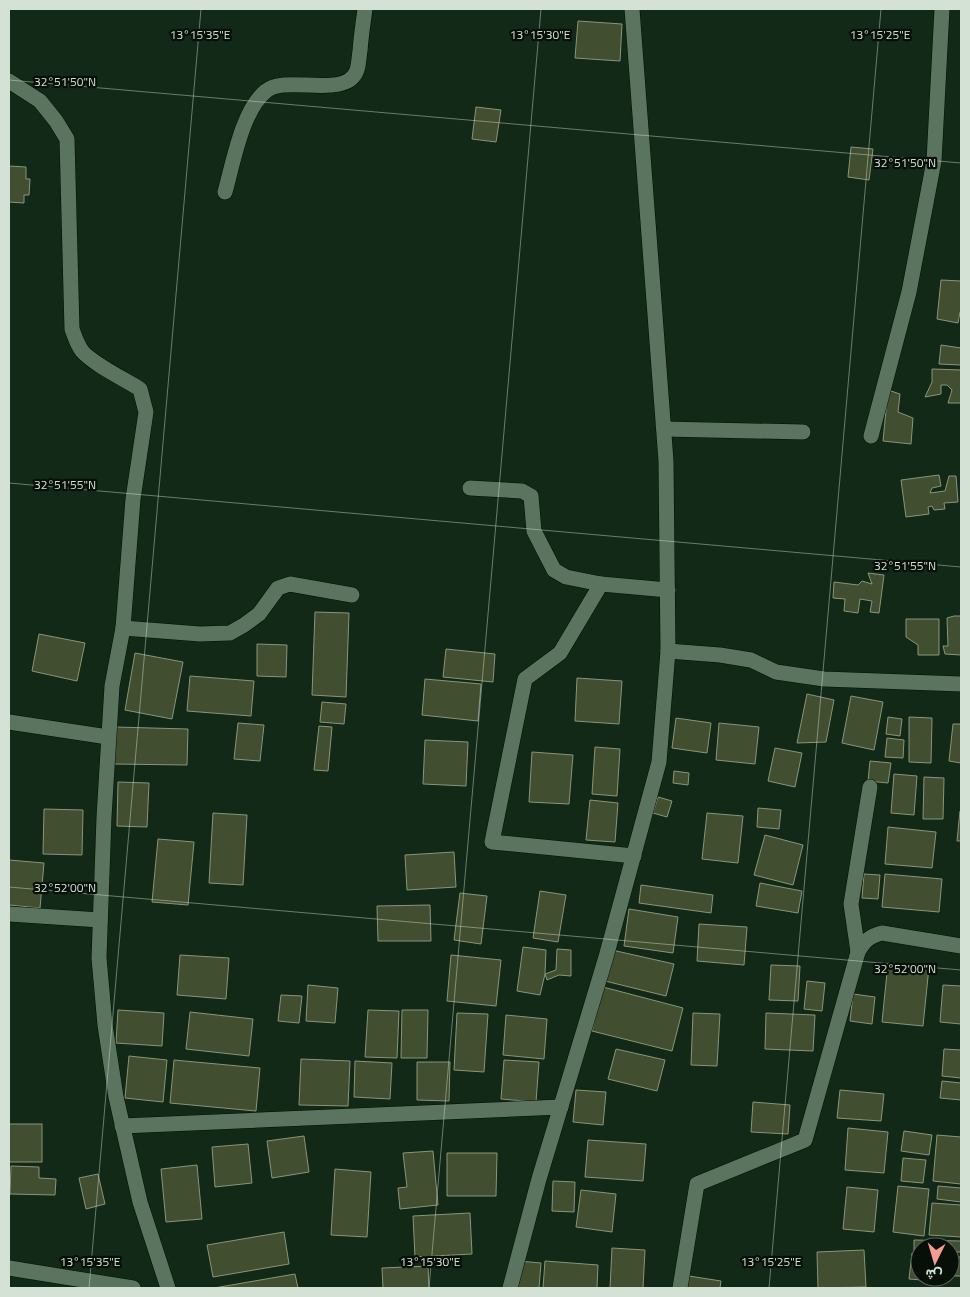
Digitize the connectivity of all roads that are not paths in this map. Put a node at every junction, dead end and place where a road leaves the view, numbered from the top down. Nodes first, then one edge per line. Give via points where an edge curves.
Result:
1 (365, 9) edge
2 (632, 9) edge
3 (942, 9) edge
4 (9, 81) edge
5 (225, 192) dead end
6 (664, 428) junction
7 (803, 432) dead end
8 (871, 436) dead end
9 (470, 488) dead end
10 (601, 584) junction
11 (668, 590) junction
12 (352, 595) dead end
13 (123, 628) junction
14 (668, 651) junction
15 (961, 684) edge
16 (9, 722) edge
17 (108, 737) junction
18 (870, 787) dead end
19 (634, 856) junction
20 (9, 914) edge
21 (100, 920) junction
22 (961, 946) edge
23 (858, 952) junction
24 (561, 1107) junction
25 (122, 1126) junction
26 (9, 1268) edge
27 (134, 1288) edge
28 (168, 1288) edge
29 (510, 1288) edge
30 (680, 1288) edge

1 - 5 street via 357,71 346,82 336,85 289,84 264,91 244,122
2 - 6 street
3 - 8 street via 934,161 909,292
4 - 13 street via 40,101 67,140 72,329 76,342 92,359 140,389 146,412 133,500
6 - 7 street
6 - 11 street
9 - 10 street via 527,493 531,496 534,531 554,570
10 - 11 street
10 - 19 street via 560,653 525,680 492,842
11 - 14 street
12 - 13 street via 290,584 278,588 259,614 230,632 200,634
13 - 17 street via 112,686
14 - 15 street via 751,660 776,672 824,679
14 - 19 street via 659,762
16 - 17 street
17 - 21 street
18 - 23 street via 851,904
19 - 24 street
20 - 21 street
21 - 25 street via 99,958 105,1025
22 - 23 street via 882,933 864,942
23 - 30 street via 806,1140 697,1184
24 - 25 street
24 - 29 street
25 - 28 street via 140,1202
26 - 27 street

